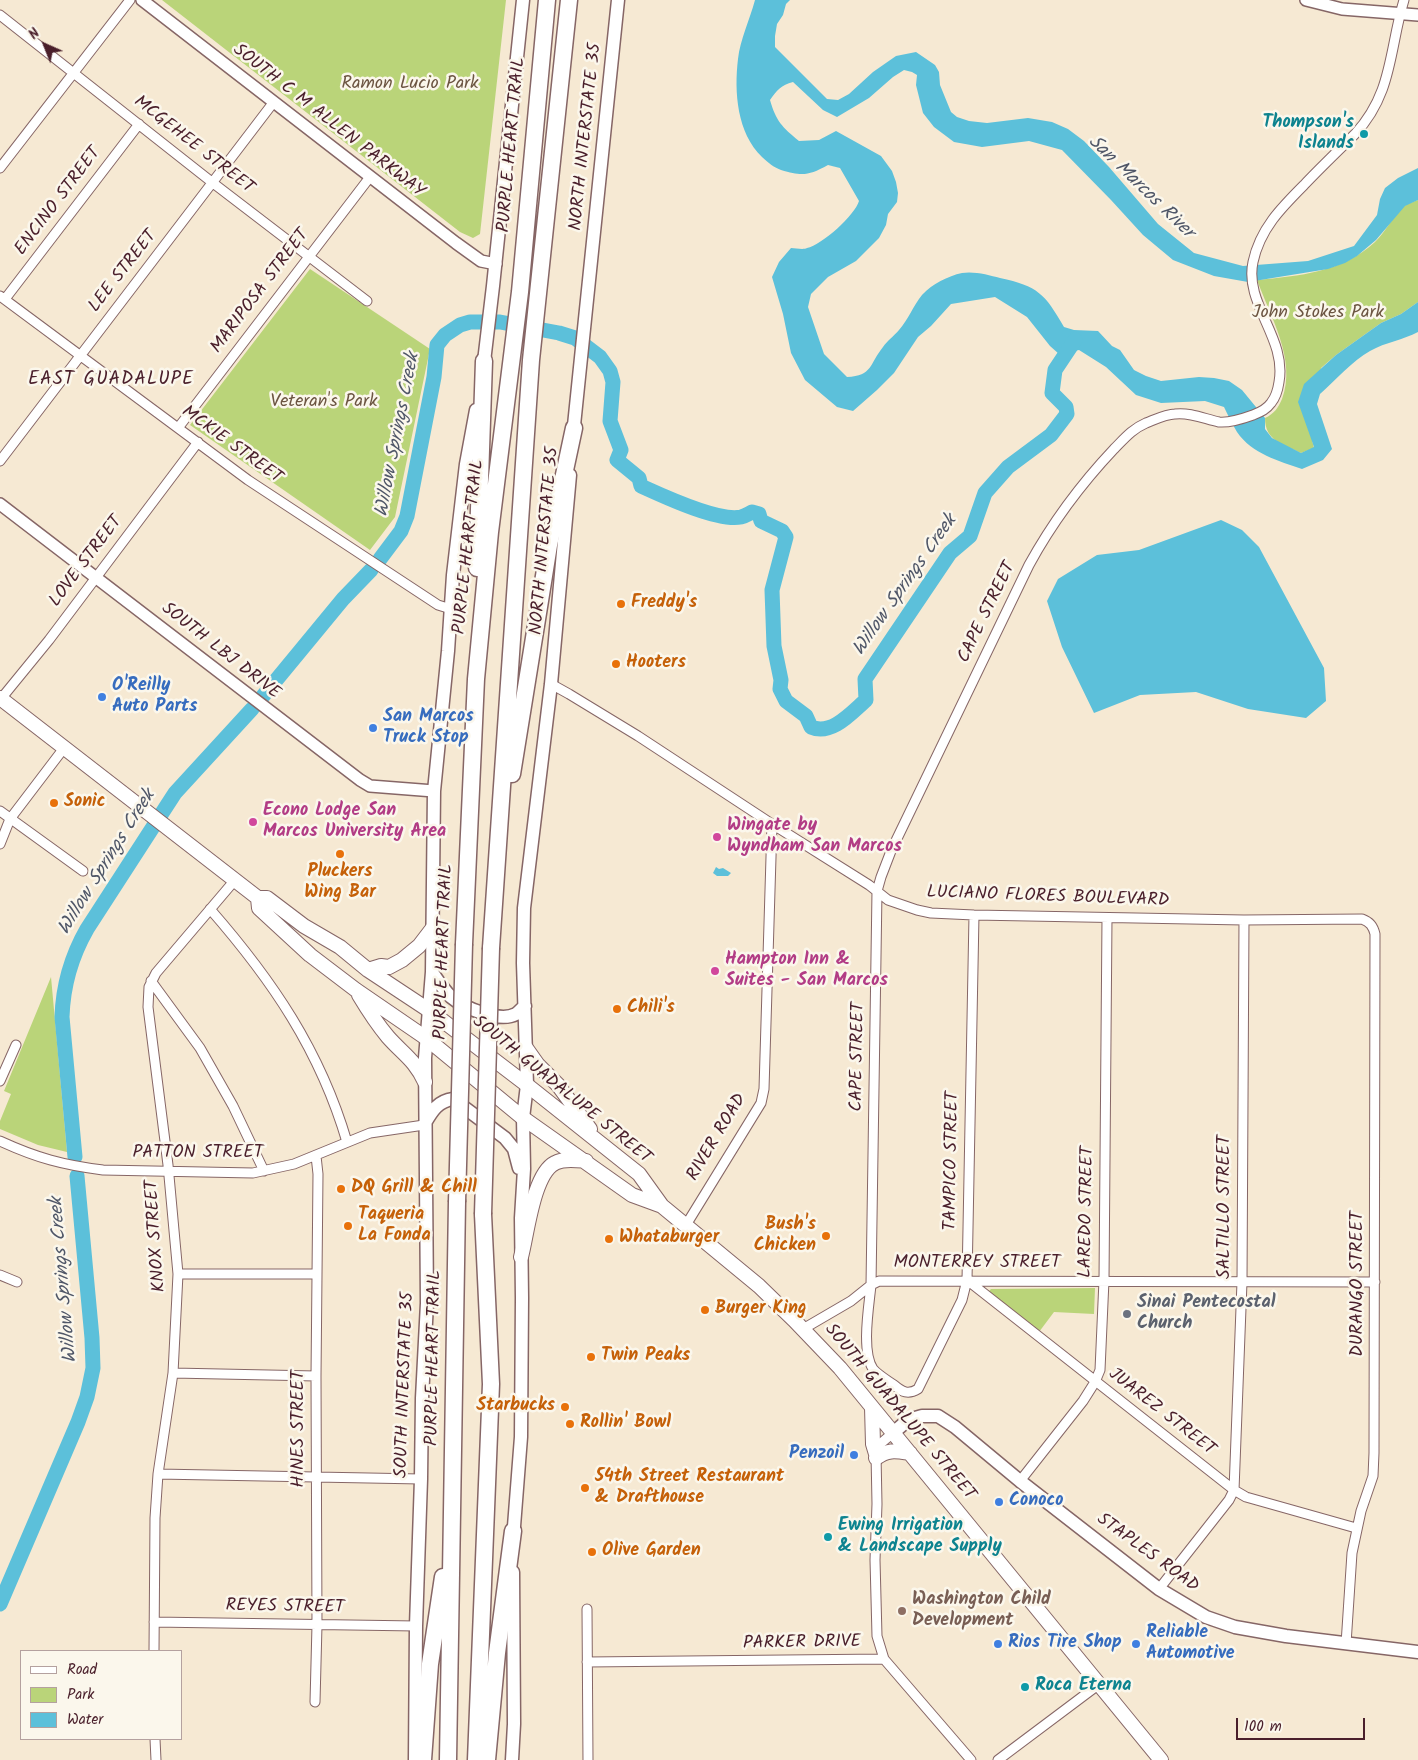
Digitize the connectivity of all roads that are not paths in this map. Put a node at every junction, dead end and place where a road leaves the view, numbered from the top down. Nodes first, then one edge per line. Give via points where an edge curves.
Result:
1 (130, 0) edge
2 (142, 0) edge
3 (523, 0) edge
4 (547, 0) edge
5 (569, 0) edge
6 (618, 0) edge
7 (1306, 0) edge
8 (1404, 0) edge
9 (1400, 14) junction
10 (0, 15) edge
11 (1418, 16) edge
12 (73, 73) junction
13 (273, 103) junction
14 (139, 124) junction
15 (0, 168) edge
16 (370, 177) junction
17 (214, 183) junction
18 (309, 256) junction
19 (496, 264) junction
20 (2, 298) edge
21 (367, 301) dead end
22 (81, 356) junction
23 (484, 359) junction
24 (575, 421) junction
25 (178, 428) junction
26 (198, 442) junction
27 (0, 461) edge
28 (0, 504) edge
29 (96, 577) junction
30 (450, 609) junction
31 (477, 666) junction
32 (551, 684) junction
33 (0, 699) edge
34 (64, 748) junction
35 (434, 791) junction
36 (0, 811) edge
37 (10, 820) junction
38 (772, 824) junction
39 (0, 844) edge
40 (83, 872) dead end
41 (235, 880) junction
42 (496, 880) junction
43 (877, 891) junction
44 (258, 898) junction
45 (210, 909) junction
46 (974, 915) junction
47 (1107, 918) junction
48 (1244, 920) junction
49 (1369, 922) joint
50 (432, 929) junction
51 (368, 970) junction
52 (432, 972) junction
53 (151, 981) junction
54 (356, 990) junction
55 (525, 1006) junction
56 (430, 1012) junction
57 (426, 1038) junction
58 (16, 1045) dead end
59 (526, 1048) junction
60 (0, 1081) edge
61 (424, 1082) junction
62 (527, 1085) junction
63 (523, 1118) junction
64 (424, 1125) junction
65 (0, 1141) edge
66 (347, 1142) junction
67 (601, 1144) junction
68 (316, 1156) junction
69 (586, 1161) junction
70 (169, 1171) junction
71 (264, 1171) junction
72 (523, 1182) junction
73 (662, 1206) junction
74 (686, 1225) junction
75 (522, 1257) junction
76 (178, 1274) junction
77 (317, 1274) junction
78 (0, 1275) edge
79 (967, 1280) junction
80 (1104, 1280) junction
81 (16, 1282) dead end
82 (1242, 1282) junction
83 (1375, 1282) junction
84 (871, 1285) junction
85 (803, 1329) junction
86 (173, 1373) junction
87 (316, 1376) junction
88 (1095, 1382) junction
89 (912, 1393) joint
90 (872, 1408) junction
91 (893, 1433) junction
92 (910, 1453) junction
93 (876, 1456) junction
94 (158, 1474) junction
95 (317, 1477) junction
96 (421, 1479) junction
97 (1020, 1481) junction
98 (1234, 1490) junction
99 (452, 1505) junction
100 (1356, 1528) junction
101 (513, 1531) junction
102 (1159, 1589) junction
103 (587, 1608) dead end
104 (154, 1622) junction
105 (317, 1626) junction
106 (416, 1626) junction
107 (1346, 1644) junction
108 (154, 1650) edge
109 (1418, 1652) edge
110 (884, 1659) junction
111 (588, 1662) junction
112 (1098, 1685) junction
113 (315, 1702) dead end
114 (156, 1740) edge
115 (156, 1760) edge
116 (415, 1760) edge
117 (424, 1760) edge
118 (448, 1760) edge
119 (476, 1760) edge
120 (487, 1760) edge
121 (512, 1760) edge
122 (588, 1760) edge
123 (971, 1760) edge
124 (998, 1760) edge
125 (1161, 1760) edge

1 - 12 street
2 - 13 street, SOUTH C M ALLEN PARKWAY
3 - 19 main road
4 - 31 highway, PURPLE HEART TRAIL via 520,292
5 - 42 highway via 531,360
6 - 24 main road, NORTH INTERSTATE 35
7 - 9 street via 1342,9
8 - 9 street, CAPE STREET
9 - 11 street
9 - 43 street, CAPE STREET via 1376,107 1355,134 1278,211 1262,236 1253,263 1254,294 1279,358 1278,390 1272,403 1263,411 1226,422 1174,414 1133,429 1068,504 1029,565 891,851
10 - 12 street, MCGEHEE STREET
12 - 14 street, MCGEHEE STREET
12 - 15 street
13 - 16 street, SOUTH C M ALLEN PARKWAY
13 - 17 street, LEE STREET
14 - 17 street, MCGEHEE STREET
14 - 20 street, ENCINO STREET
16 - 18 street, MARIPOSA STREET
16 - 19 street, SOUTH C M ALLEN PARKWAY via 475,257 485,263
17 - 18 street, MCGEHEE STREET
17 - 22 street, LEE STREET
18 - 21 street, MCGEHEE STREET
18 - 25 street, MARIPOSA STREET
19 - 23 main road
20 - 22 street, MCKIE STREET
22 - 25 street, MCKIE STREET
22 - 27 street, LEE STREET
23 - 30 main road via 466,464
23 - 31 highway
24 - 32 main road, NORTH INTERSTATE 35
24 - 42 highway via 549,545
25 - 26 street, MCKIE STREET
26 - 29 street, LOVE STREET
26 - 30 street, MCKIE STREET via 330,535 438,605
28 - 29 street, SOUTH LBJ DRIVE
29 - 33 street, LOVE STREET
29 - 35 street, SOUTH LBJ DRIVE via 360,780 370,786
30 - 35 main road
31 - 99 highway, PURPLE HEART TRAIL, bridge via 464,944
32 - 38 street, LUCIANO FLORES BOULEVARD via 638,736
32 - 55 main road, NORTH INTERSTATE 35 via 524,908
33 - 34 main road, SOUTH GUADALUPE STREET
34 - 37 street
34 - 41 main road, SOUTH GUADALUPE STREET
35 - 50 main road
36 - 37 street
37 - 39 street
37 - 40 street
38 - 43 street, LUCIANO FLORES BOULEVARD
38 - 74 street, RIVER ROAD via 761,1103
41 - 44 main road, SOUTH GUADALUPE STREET
41 - 45 street, KNOX STREET
42 - 119 highway, bridge via 483,1214 491,1384
43 - 46 street, LUCIANO FLORES BOULEVARD via 888,900 917,910
43 - 84 street, CAPE STREET
44 - 51 main road, SOUTH GUADALUPE STREET via 267,898
44 - 54 main road, SOUTH GUADALUPE STREET via 259,908 271,920
45 - 53 street, KNOX STREET
45 - 66 street via 282,1000 330,1091
46 - 47 street, LUCIANO FLORES BOULEVARD
46 - 79 street, TAMPICO STREET
47 - 48 street, LUCIANO FLORES BOULEVARD
47 - 80 street, LAREDO STREET
48 - 49 street, LUCIANO FLORES BOULEVARD via 1362,919
48 - 82 street, SALTILLO STREET
49 - 83 street, DURANGO STREET via 1375,934
50 - 51 main road via 402,960 389,967
50 - 52 main road
51 - 56 main road, SOUTH GUADALUPE STREET
52 - 55 main road via 453,998 479,1013 504,1016 516,1014
52 - 56 main road
53 - 70 street, KNOX STREET via 148,1007
53 - 71 street via 200,1048 233,1106
54 - 57 main road, SOUTH GUADALUPE STREET
54 - 61 main road via 389,1038 414,1062
55 - 59 main road, NORTH INTERSTATE 35
56 - 57 main road, SOUTH INTERSTATE 35
56 - 62 main road, SOUTH GUADALUPE STREET
57 - 61 main road, SOUTH INTERSTATE 35
57 - 63 main road, SOUTH GUADALUPE STREET
58 - 60 street
59 - 62 main road, NORTH INTERSTATE 35
59 - 67 main road
61 - 64 main road, SOUTH INTERSTATE 35
62 - 63 main road
62 - 67 main road, SOUTH GUADALUPE STREET
63 - 69 main road, SOUTH GUADALUPE STREET
63 - 72 main road
64 - 66 street, PATTON STREET via 370,1133
64 - 72 main road via 438,1105 445,1100 453,1100 506,1138 514,1148
64 - 96 main road, SOUTH INTERSTATE 35 via 427,1294
65 - 70 street, PATTON STREET via 37,1157 70,1165 103,1170
66 - 68 street, PATTON STREET
67 - 73 main road, SOUTH GUADALUPE STREET via 639,1174
68 - 71 street, PATTON STREET
68 - 77 street, HINES STREET
69 - 73 main road, SOUTH GUADALUPE STREET via 632,1194
69 - 75 main road via 554,1163 542,1175 536,1189
70 - 71 street, PATTON STREET
70 - 76 street, KNOX STREET
72 - 75 main road
73 - 74 main road, SOUTH GUADALUPE STREET
74 - 85 main road, SOUTH GUADALUPE STREET via 759,1286
75 - 101 main road via 521,1437
76 - 77 street
76 - 86 street, KNOX STREET
77 - 87 street, HINES STREET
78 - 81 street
79 - 80 street, MONTERREY STREET
79 - 84 street, MONTERREY STREET via 880,1281
79 - 88 street, JUAREZ STREET
79 - 89 street, TAMPICO STREET via 962,1300 918,1389
80 - 82 street, MONTERREY STREET
80 - 88 street, LAREDO STREET via 1100,1370
82 - 83 street, MONTERREY STREET
82 - 98 street, SALTILLO STREET
83 - 100 street, DURANGO STREET via 1373,1476
84 - 85 street, MONTERREY STREET via 851,1301
84 - 89 street, CAPE STREET via 868,1359 874,1370 902,1392
85 - 90 main road, SOUTH GUADALUPE STREET
86 - 87 street
86 - 94 street, KNOX STREET
87 - 95 street, HINES STREET
88 - 97 street, LAREDO STREET
88 - 98 street, JUAREZ STREET
90 - 91 main road, SOUTH GUADALUPE STREET
90 - 93 main road
91 - 92 main road, SOUTH GUADALUPE STREET
91 - 93 street via 880,1444
91 - 97 main road, STAPLES ROAD via 908,1420 938,1416
92 - 93 main road via 892,1450
92 - 112 main road, SOUTH GUADALUPE STREET
93 - 110 street via 876,1619
94 - 95 street
94 - 104 street, KNOX STREET
95 - 96 street
95 - 105 street, HINES STREET
96 - 106 main road, SOUTH INTERSTATE 35
97 - 102 main road, STAPLES ROAD
98 - 100 street, JUAREZ STREET via 1246,1497
98 - 102 street
99 - 117 highway via 430,1664
99 - 118 highway, PURPLE HEART TRAIL
100 - 107 street, DURANGO STREET
101 - 120 highway
101 - 121 main road
102 - 107 main road, STAPLES ROAD via 1206,1617 1235,1627
103 - 111 street
104 - 105 street, REYES STREET
104 - 108 street, KNOX STREET
105 - 106 street, REYES STREET
105 - 113 street, HINES STREET
106 - 116 main road, SOUTH INTERSTATE 35
107 - 109 main road, STAPLES ROAD
110 - 111 street, PARKER DRIVE
110 - 123 street, PARKER DRIVE
111 - 122 street
112 - 124 street
112 - 125 main road, SOUTH GUADALUPE STREET
114 - 115 street

